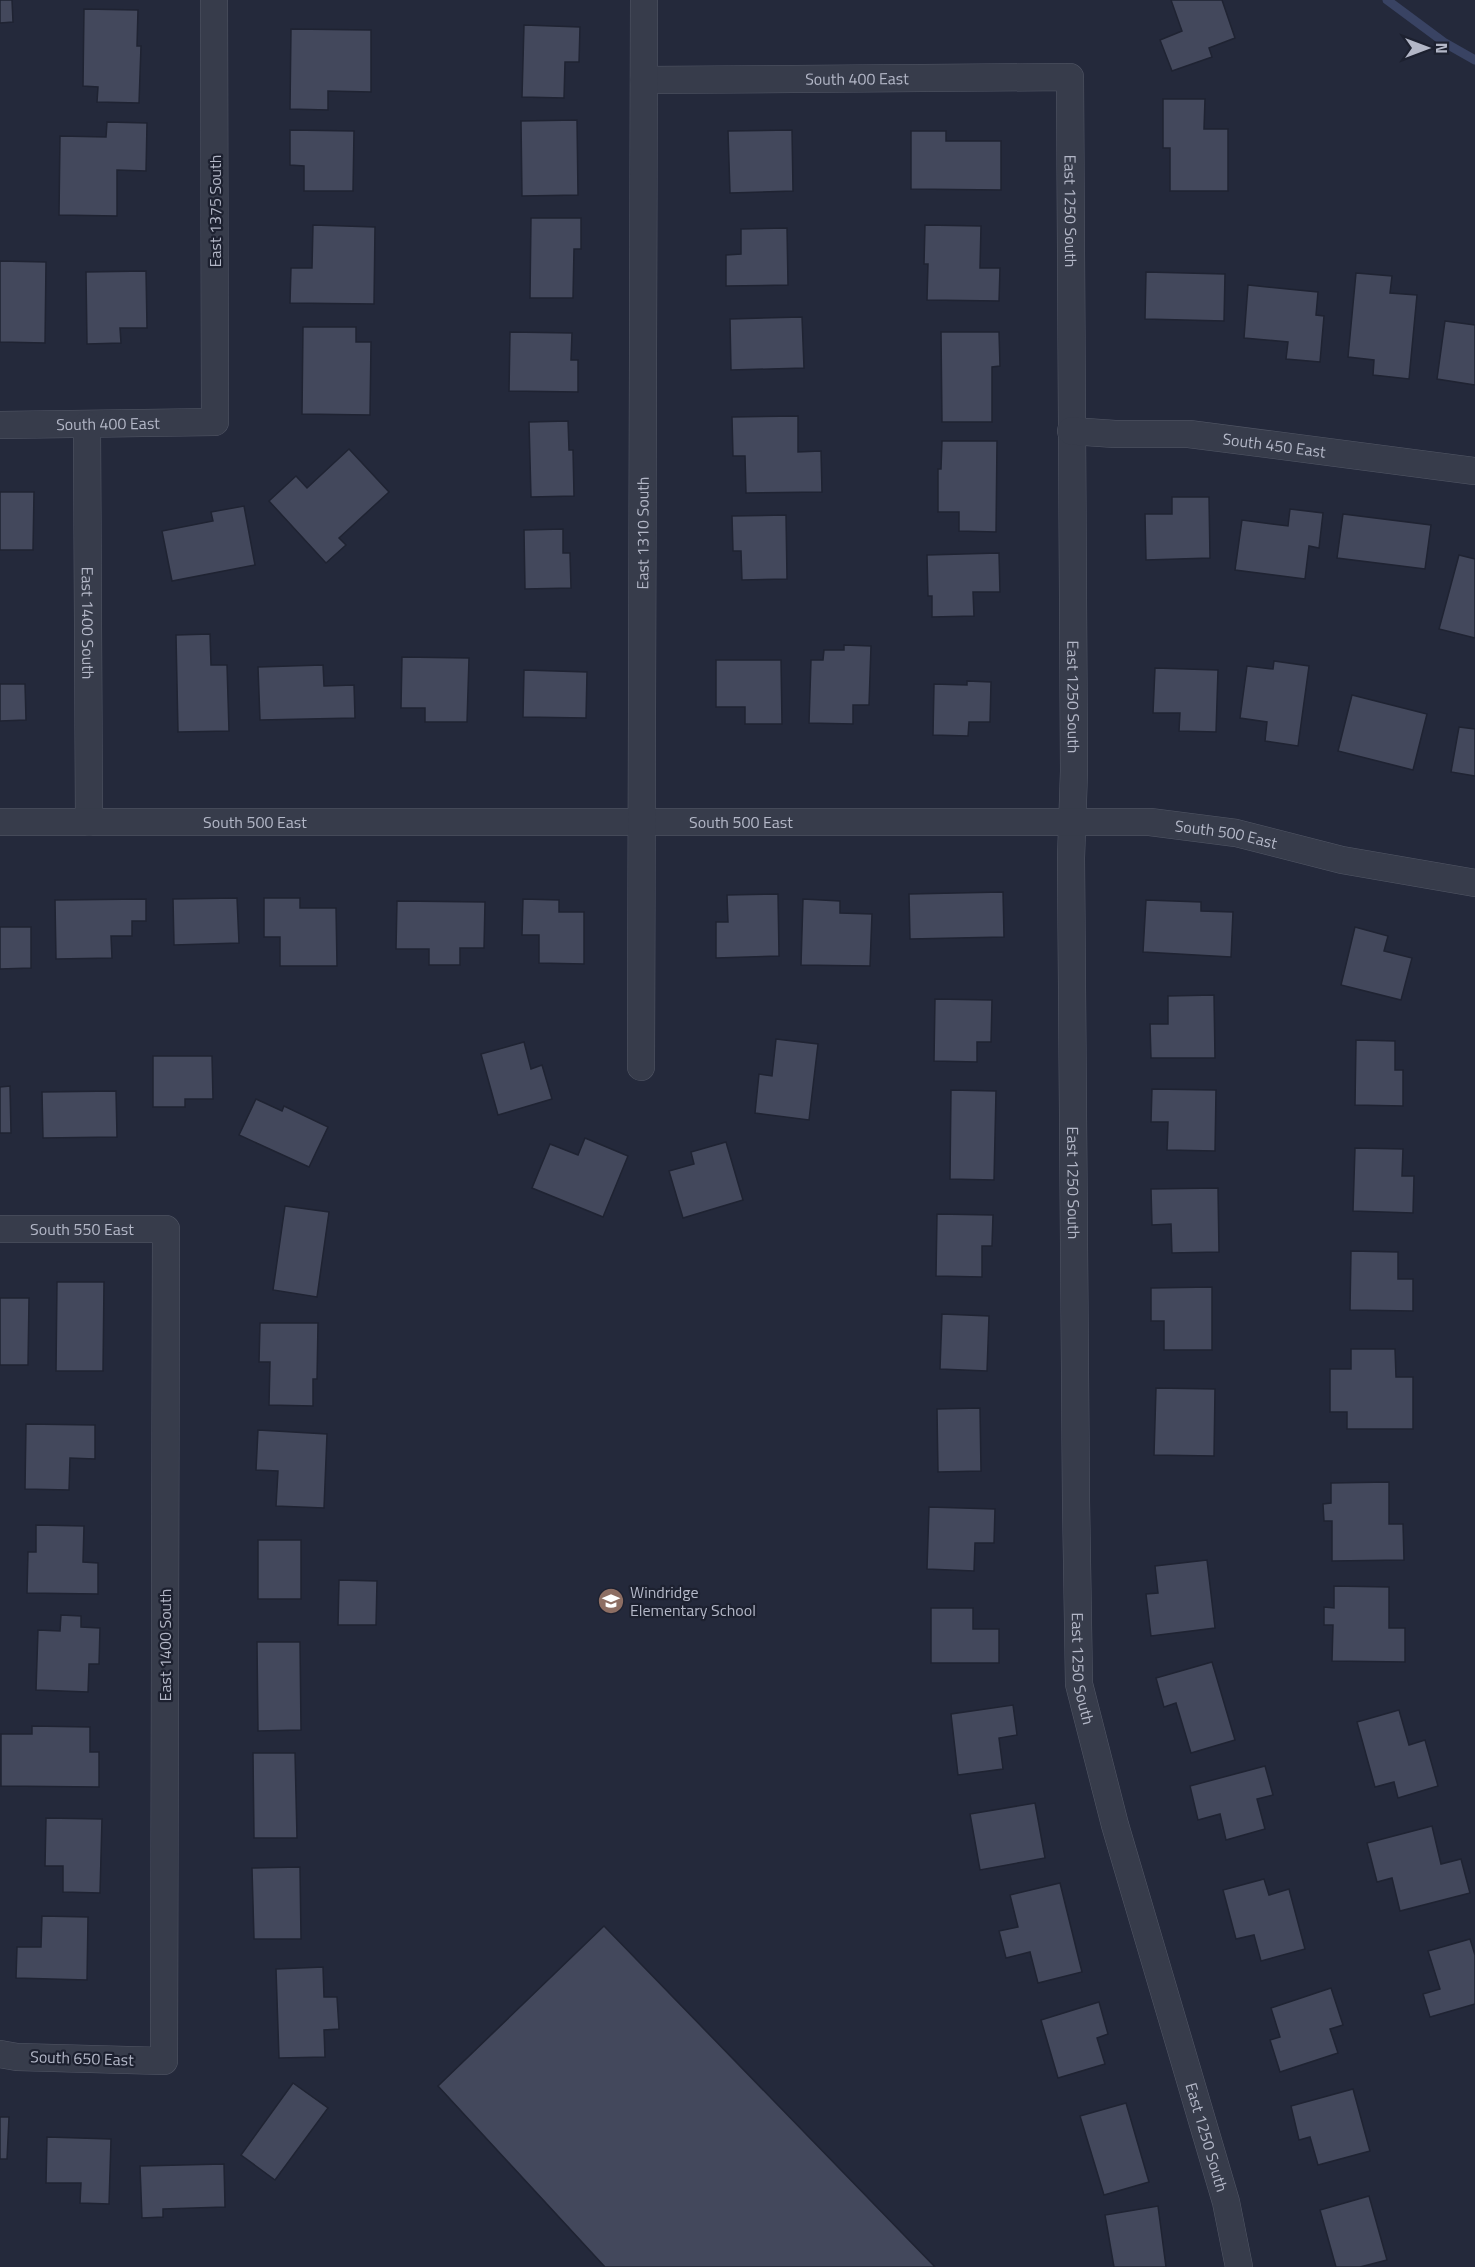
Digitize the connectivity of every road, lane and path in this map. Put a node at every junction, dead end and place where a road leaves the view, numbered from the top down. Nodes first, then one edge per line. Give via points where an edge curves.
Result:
1 (214, 0) edge
2 (644, 0) edge
3 (1070, 77) joint
4 (644, 80) junction
5 (215, 422) joint
6 (0, 425) edge
7 (87, 425) junction
8 (1071, 431) junction
9 (1475, 471) edge
10 (1073, 821) junction
11 (0, 822) edge
12 (89, 822) junction
13 (642, 822) junction
14 (1475, 883) edge
15 (641, 1067) dead end
16 (0, 1229) edge
17 (166, 1229) joint
18 (0, 2054) edge
19 (164, 2061) joint
20 (1239, 2267) edge

1 - 5 street, East 1375 South
2 - 4 street, East 1310 South
3 - 4 street, South 400 East
3 - 8 street, East 1250 South
4 - 13 street, East 1310 South
5 - 7 street, South 400 East
6 - 7 street, South 400 East
7 - 12 street, East 1400 South
8 - 9 street, South 450 East via 1189,434
8 - 10 street, East 1250 South
10 - 13 street, South 500 East
10 - 14 street, South 500 East via 1150,822 1236,833 1342,860
10 - 20 street, East 1250 South via 1079,1684 1115,1825 1226,2202
11 - 12 street, South 500 East
12 - 13 street, South 500 East
13 - 15 street, East 1310 South
16 - 17 street, South 550 East
17 - 19 street, East 1400 South
18 - 19 street, South 650 East

